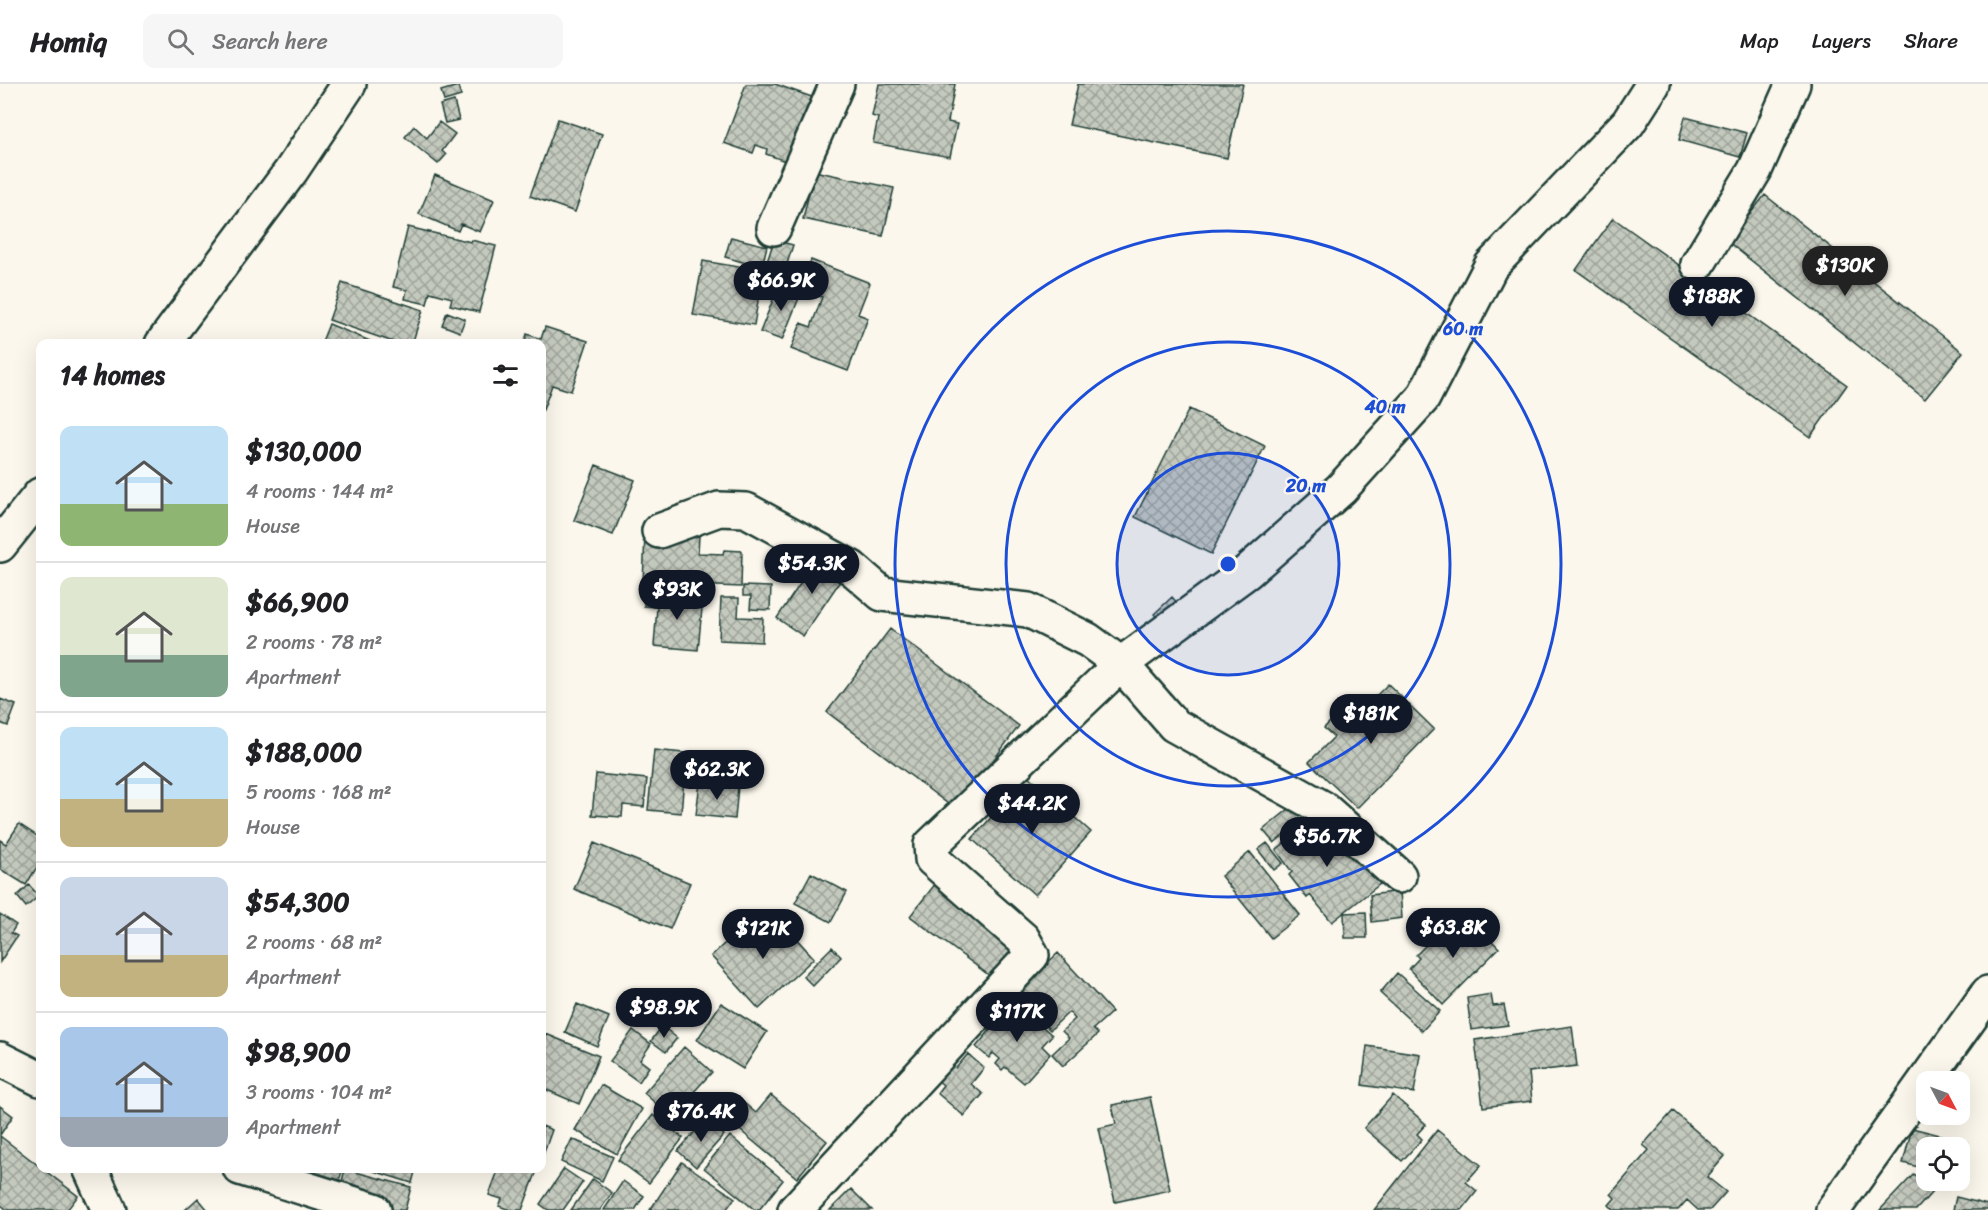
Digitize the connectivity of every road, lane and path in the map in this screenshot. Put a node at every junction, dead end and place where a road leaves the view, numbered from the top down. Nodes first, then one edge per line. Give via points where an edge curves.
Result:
1 (349, 84) edge
2 (837, 84) edge
3 (1653, 84) edge
4 (1793, 84) edge
5 (774, 228) dead end
6 (1698, 264) dead end
7 (166, 339) edge
8 (36, 500) edge
9 (659, 531) dead end
10 (0, 545) edge
11 (1121, 664) junction
12 (1399, 876) dead end
13 (1988, 993) edge
14 (0, 1059) edge
15 (36, 1077) edge
16 (92, 1173) edge
17 (256, 1173) edge
18 (109, 1210) edge
19 (374, 1210) edge
20 (795, 1210) edge
21 (1833, 1210) edge

1 - 7 street via 291,171
2 - 5 street
3 - 11 street via 1628,123 1491,266 1423,398 1341,489 1247,572
4 - 6 street via 1755,170
8 - 10 street
9 - 11 street via 719,509 746,510 852,568 882,594 1028,610 1088,640
11 - 12 street via 1174,725 1323,808
11 - 20 street via 930,845 932,859 1023,939 1032,955
13 - 21 street
14 - 15 street
16 - 18 street
17 - 19 street

